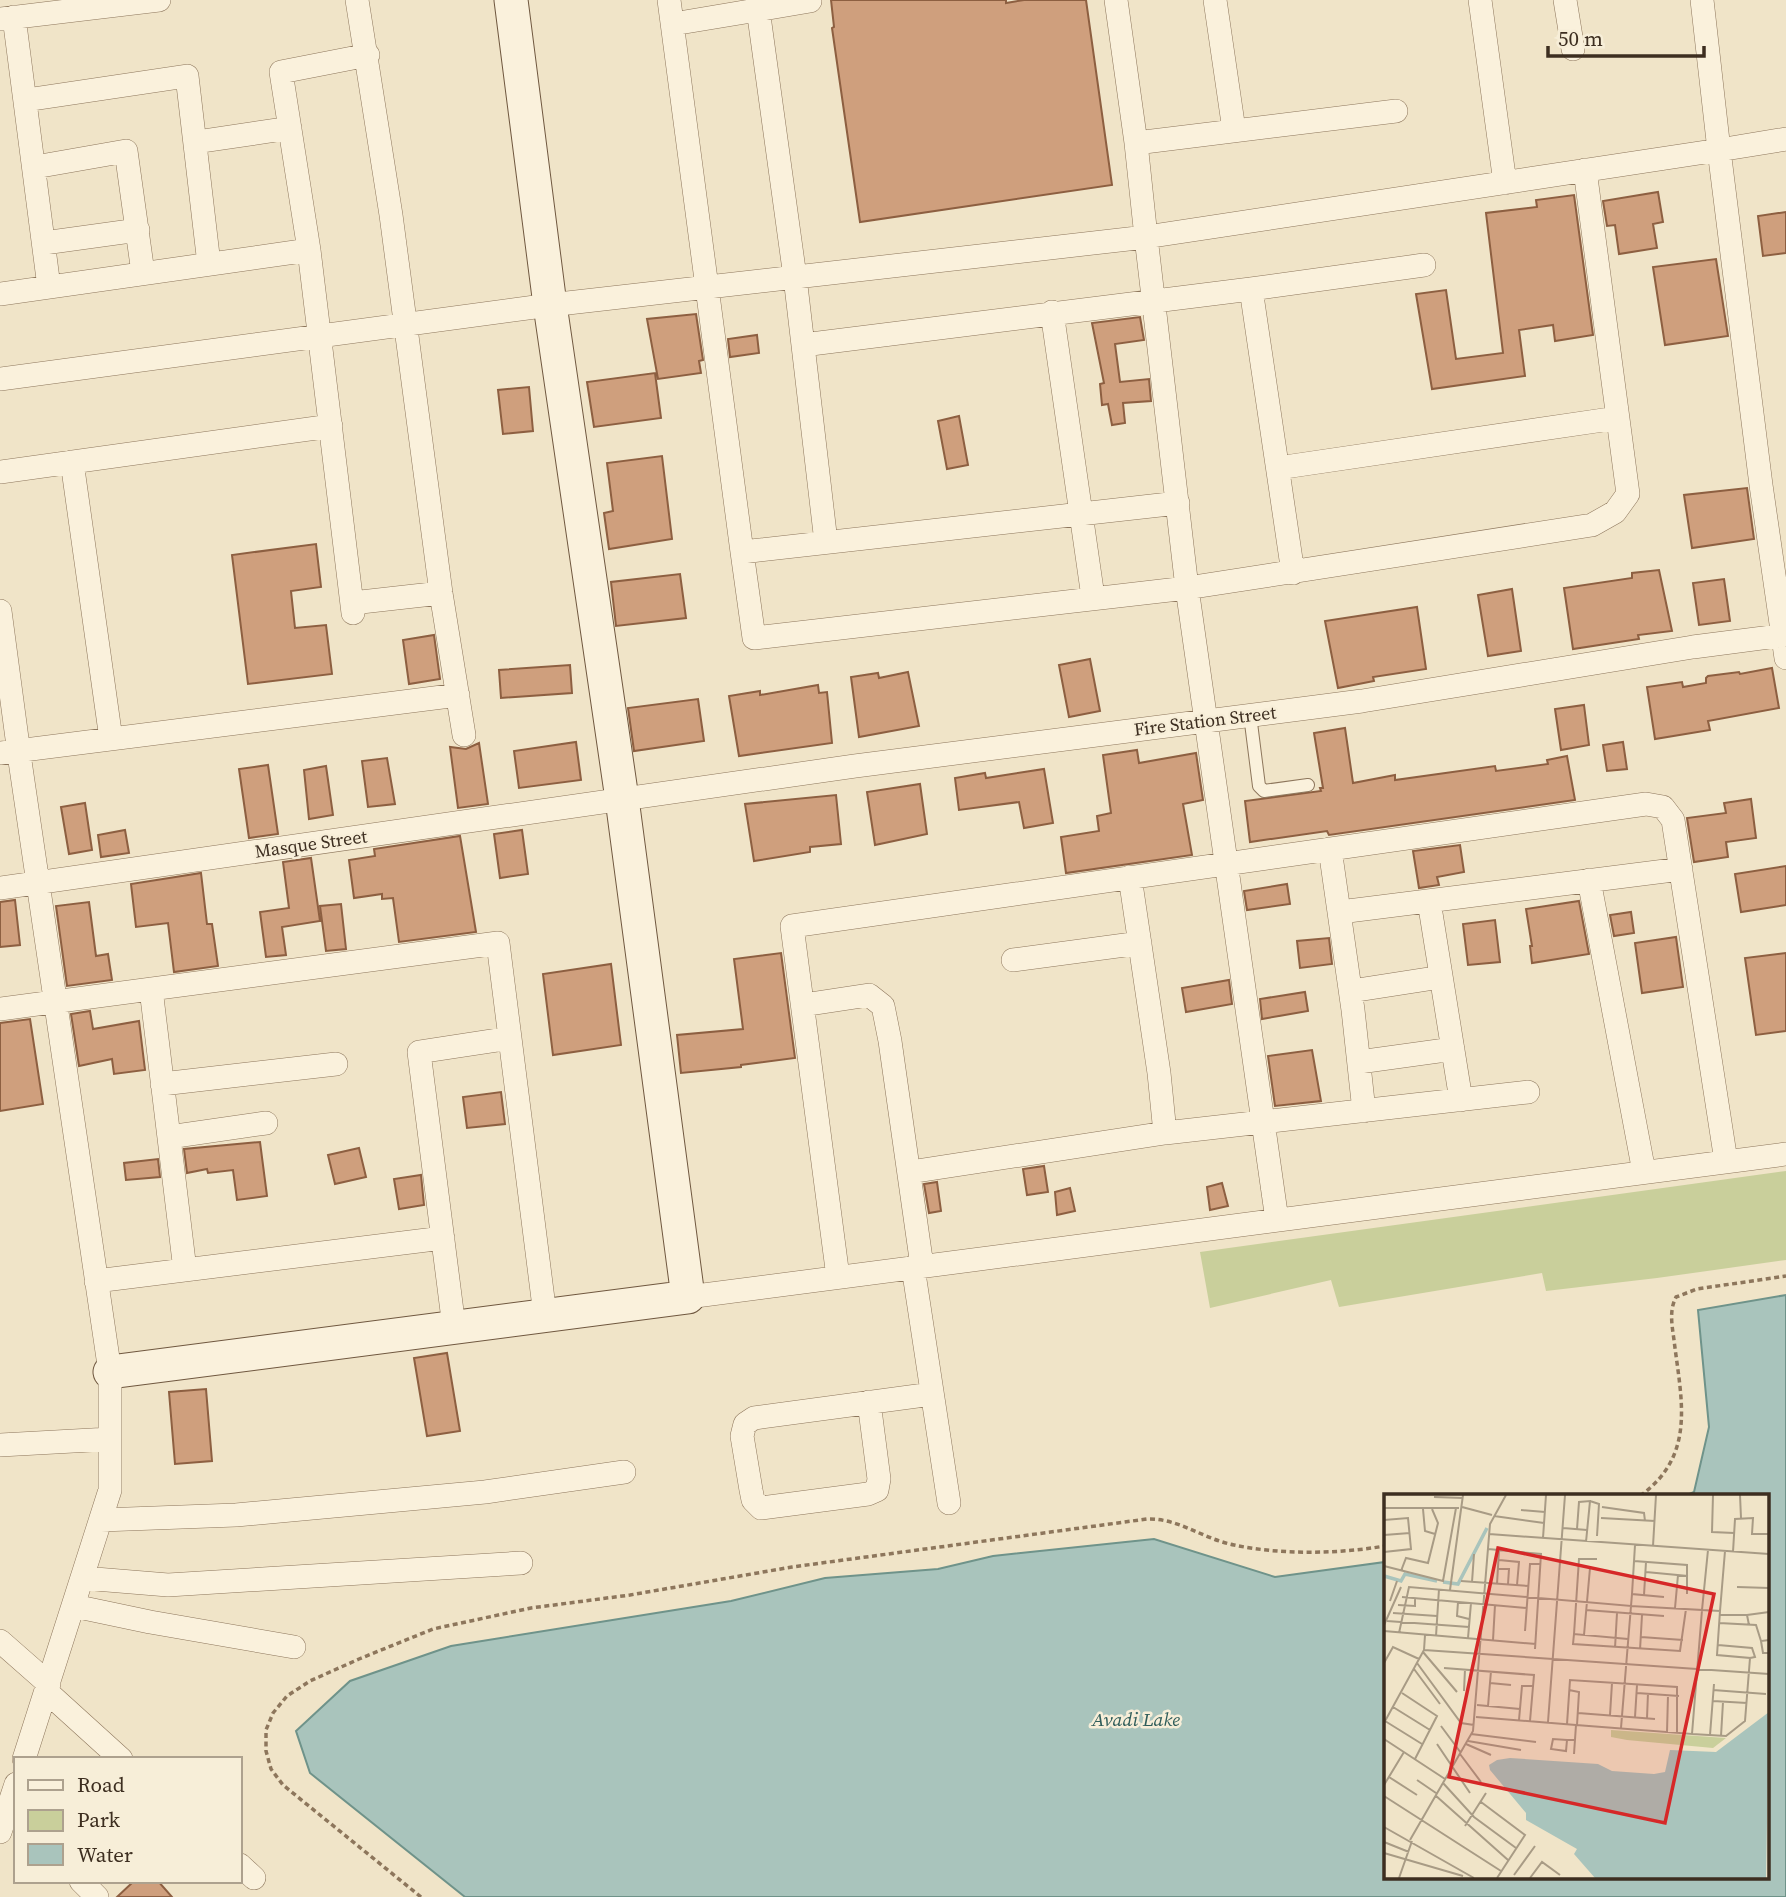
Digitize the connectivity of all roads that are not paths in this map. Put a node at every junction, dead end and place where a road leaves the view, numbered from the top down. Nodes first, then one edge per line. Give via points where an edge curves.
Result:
1 (159, 0) edge
2 (358, 0) edge
3 (511, 0) edge
4 (669, 0) edge
5 (1116, 0) edge
6 (1215, 0) edge
7 (1480, 0) edge
8 (1565, 0) edge
9 (1702, 0) edge
10 (810, 1) edge
11 (758, 9) junction
12 (7, 18) edge
13 (673, 23) junction
14 (1573, 49) dead end
15 (368, 55) junction
16 (26, 100) junction
17 (1396, 111) dead end
18 (290, 128) junction
19 (1234, 130) junction
20 (1786, 139) edge
21 (196, 142) junction
22 (1136, 143) junction
23 (1719, 150) junction
24 (34, 167) junction
25 (1585, 170) junction
26 (1504, 183) junction
27 (138, 230) junction
28 (1146, 237) junction
29 (44, 243) junction
30 (309, 250) junction
31 (209, 264) junction
32 (1424, 265) dead end
33 (143, 273) junction
34 (795, 277) junction
35 (49, 287) junction
36 (709, 287) junction
37 (1251, 289) junction
38 (0, 293) edge
39 (1153, 300) junction
40 (550, 305) junction
41 (1052, 312) junction
42 (404, 324) junction
43 (320, 336) junction
44 (803, 345) junction
45 (0, 379) edge
46 (1617, 418) junction
47 (331, 426) junction
48 (72, 462) junction
49 (1278, 468) junction
50 (0, 472) edge
51 (1178, 503) junction
52 (1082, 512) junction
53 (826, 542) junction
54 (742, 552) junction
55 (1293, 573) junction
56 (1187, 588) junction
57 (440, 593) junction
58 (1093, 597) junction
59 (0, 611) edge
60 (1785, 643) edge
61 (458, 695) junction
62 (1250, 715) junction
63 (1207, 720) junction
64 (464, 735) dead end
65 (111, 739) junction
66 (9, 752) edge
67 (1308, 785) dead end
68 (622, 799) junction
69 (1330, 849) junction
70 (1228, 863) junction
71 (1681, 869) junction
72 (1130, 877) junction
73 (1588, 880) junction
74 (38, 884) junction
75 (0, 888) edge
76 (1429, 901) junction
77 (1339, 912) junction
78 (1140, 943) junction
79 (1013, 960) dead end
80 (1441, 977) junction
81 (151, 989) junction
82 (1351, 991) junction
83 (55, 1001) junction
84 (803, 1005) junction
85 (0, 1009) edge
86 (510, 1038) junction
87 (1453, 1049) junction
88 (1359, 1062) junction
89 (336, 1063) dead end
90 (162, 1084) junction
91 (1528, 1093) dead end
92 (1461, 1100) junction
93 (1364, 1111) junction
94 (267, 1123) dead end
95 (1265, 1123) junction
96 (1165, 1133) junction
97 (169, 1137) junction
98 (1786, 1154) edge
99 (1726, 1161) junction
100 (910, 1172) junction
101 (1643, 1172) junction
102 (1277, 1220) junction
103 (443, 1238) junction
104 (917, 1267) junction
105 (185, 1270) junction
106 (838, 1277) junction
107 (96, 1281) junction
108 (688, 1297) junction
109 (545, 1315) junction
110 (454, 1327) junction
111 (110, 1372) junction
112 (932, 1394) junction
113 (869, 1402) junction
114 (110, 1439) junction
115 (0, 1445) edge
116 (624, 1472) dead end
117 (949, 1503) dead end
118 (101, 1520) junction
119 (521, 1563) dead end
120 (83, 1578) junction
121 (74, 1606) junction
122 (0, 1641) edge
123 (294, 1647) dead end
124 (47, 1688) junction
125 (25, 1757) edge
126 (119, 1757) edge
127 (14, 1790) edge
128 (5, 1819) edge
129 (83, 1883) edge
130 (97, 1897) edge

1 - 12 street
2 - 15 street
3 - 40 street
4 - 13 street
5 - 22 street
6 - 19 street
7 - 26 street
8 - 14 street
9 - 23 street
10 - 11 street
11 - 13 street
11 - 34 street
12 - 16 street
13 - 36 street
15 - 18 street via 281,72
15 - 42 street
16 - 21 street via 187,76
16 - 24 street
17 - 19 street
18 - 21 street
18 - 30 street
19 - 22 street
20 - 23 street
21 - 31 street
22 - 28 street
23 - 25 street
23 - 60 street
24 - 27 street via 125,152
24 - 29 street
25 - 26 street
25 - 46 street
26 - 28 street
27 - 29 street
27 - 33 street
28 - 34 street
28 - 39 street
29 - 35 street
30 - 31 street
30 - 43 street
31 - 33 street
32 - 37 street
33 - 35 street
34 - 36 street
34 - 44 street
35 - 38 street
36 - 40 street
36 - 54 street
37 - 39 street
37 - 49 street
39 - 41 street
39 - 51 street
40 - 42 street
40 - 68 street
41 - 44 street
41 - 52 street
42 - 43 street
42 - 57 street
43 - 45 street
43 - 47 street
44 - 53 street
46 - 49 street
46 - 55 street via 1628,494 1615,512 1592,525
47 - 48 street
47 - 57 street via 353,608
48 - 50 street
48 - 65 street
49 - 55 street
51 - 52 street
51 - 56 street
52 - 53 street
52 - 58 street
53 - 54 street
54 - 58 street via 754,638
55 - 56 street
56 - 58 street
56 - 63 street
57 - 61 street
59 - 66 street
60 - 62 street, Fire Station Street via 1693,647
61 - 64 street
61 - 65 street
62 - 63 street, Fire Station Street
62 - 67 lane via 1259,786 1264,791
63 - 68 street, Fire Station Street
63 - 70 street
65 - 66 street
66 - 74 street
68 - 74 street, Masque Street
68 - 108 street
69 - 70 street
69 - 71 street via 1646,804 1663,807 1673,820
69 - 77 street
70 - 72 street
70 - 95 street
71 - 73 street
71 - 99 street
72 - 78 street
72 - 84 street via 792,926
73 - 76 street
73 - 101 street
74 - 75 street, Masque Street
74 - 83 street
76 - 77 street
76 - 80 street
77 - 82 street
78 - 79 street
78 - 96 street
80 - 82 street
80 - 87 street
81 - 83 street
81 - 86 street via 498,943
81 - 90 street
82 - 88 street
83 - 85 street
83 - 107 street
84 - 100 street via 869,995 883,1006
84 - 106 street
86 - 103 street via 419,1052
86 - 109 street
87 - 88 street
87 - 92 street
88 - 93 street
89 - 90 street
90 - 97 street
91 - 92 street
92 - 93 street
93 - 95 street
94 - 97 street
95 - 96 street
95 - 102 street
96 - 100 street
97 - 105 street
98 - 99 street
99 - 101 street
100 - 104 street
101 - 102 street
102 - 104 street
103 - 105 street
103 - 110 street
104 - 106 street
104 - 112 street
105 - 107 street
106 - 108 street
107 - 111 street
108 - 109 street
109 - 110 street
110 - 111 street
111 - 114 street
112 - 113 street
112 - 117 street
113 - 113 street via 754,1418 745,1424 742,1436 753,1500 761,1508 877,1490
114 - 115 street
114 - 118 street via 110,1490
116 - 118 street via 485,1493 236,1515
118 - 120 street
119 - 120 street via 168,1585
120 - 121 street
121 - 123 street
121 - 124 street
122 - 124 street
124 - 125 street
124 - 126 street
127 - 128 street
129 - 130 street

